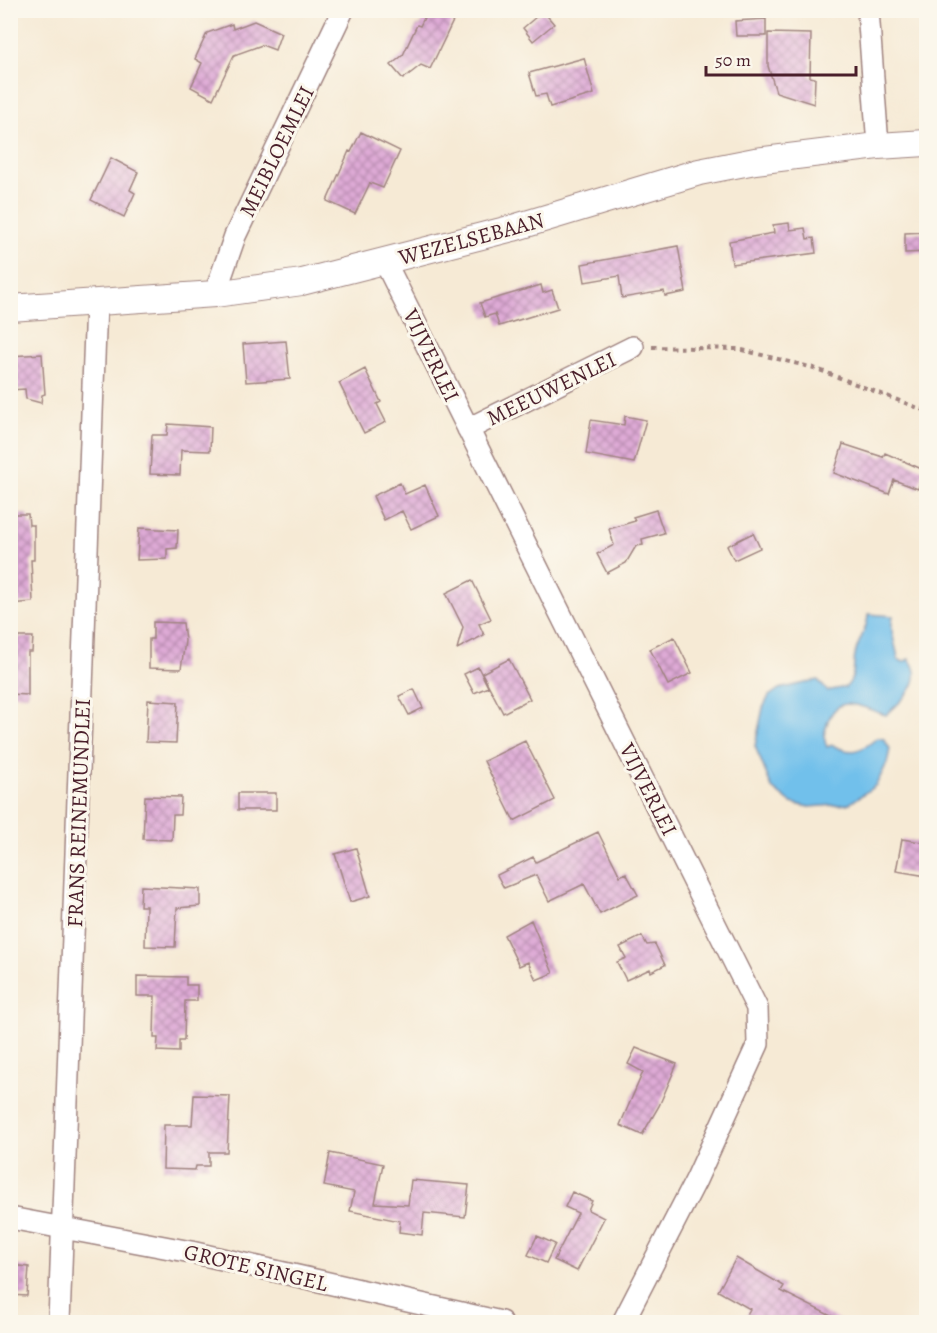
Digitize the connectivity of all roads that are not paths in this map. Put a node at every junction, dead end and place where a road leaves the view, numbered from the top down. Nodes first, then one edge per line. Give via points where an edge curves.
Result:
1 (343, 10) edge
2 (868, 10) edge
3 (927, 143) edge
4 (878, 146) junction
5 (385, 262) junction
6 (215, 294) junction
7 (96, 303) junction
8 (10, 308) edge
9 (633, 347) road end
10 (468, 429) junction
11 (10, 1218) edge
12 (62, 1226) junction
13 (59, 1323) edge
14 (501, 1323) edge
15 (623, 1323) edge

1 - 6 street, MEIBLOEMLEI via 235,236
2 - 4 street
3 - 4 street, WEZELSEBAAN
4 - 5 street, WEZELSEBAAN via 699,171 524,225
5 - 6 street, WEZELSEBAAN via 302,282
5 - 10 street, VIJVERLEI
6 - 7 street, WEZELSEBAAN
7 - 8 street, WEZELSEBAAN
7 - 12 street, FRANS REINEMUNDLEI
9 - 10 street, MEEUWENLEI
10 - 15 street, VIJVERLEI via 757,1008 758,1044 696,1180
11 - 12 street, GROTE SINGEL
12 - 13 street, FRANS REINEMUNDLEI
12 - 14 street, GROTE SINGEL

